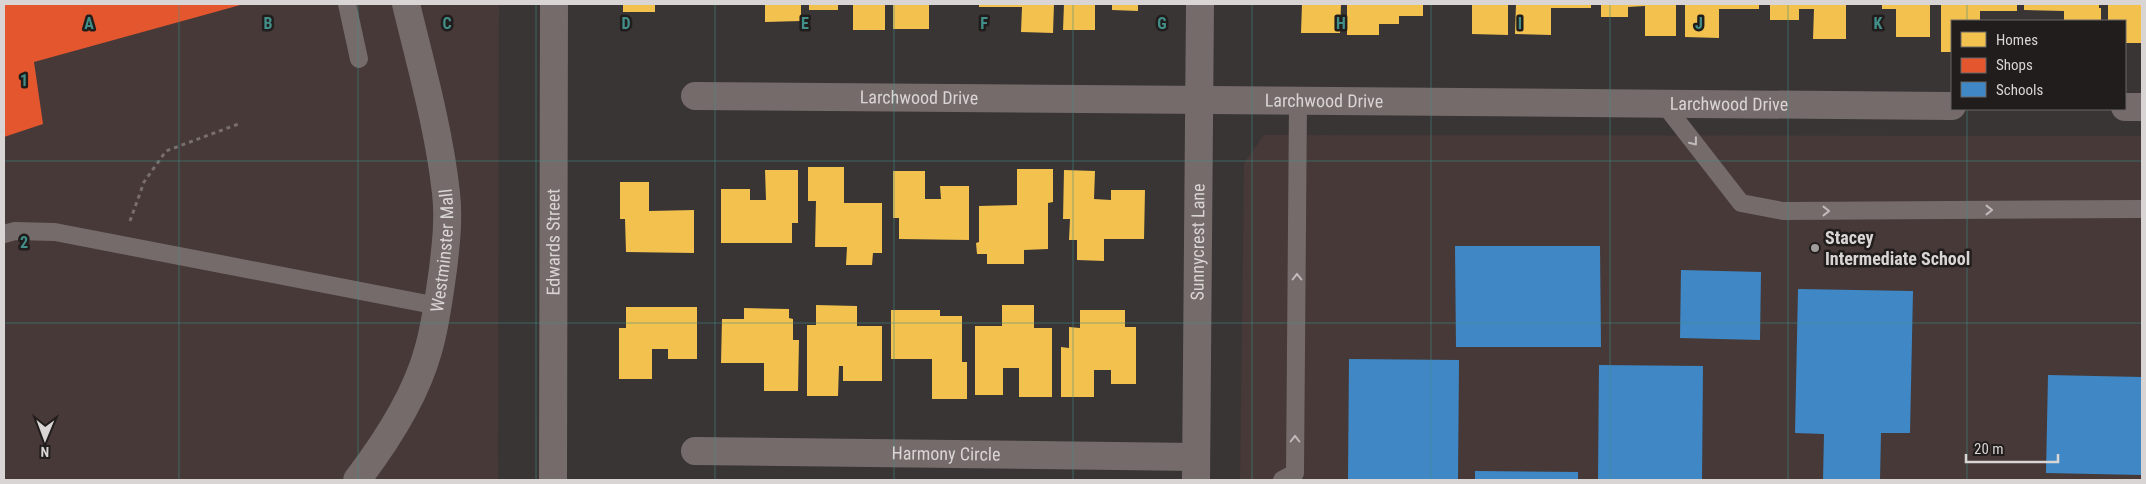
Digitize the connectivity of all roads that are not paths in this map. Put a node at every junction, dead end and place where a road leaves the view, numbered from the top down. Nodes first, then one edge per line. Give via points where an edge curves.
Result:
1 (346, 4) edge
2 (406, 4) edge
3 (554, 4) edge
4 (1200, 4) edge
5 (359, 60) dead end
6 (695, 96) dead end
7 (1199, 100) junction
8 (1298, 101) junction
9 (1664, 104) junction
10 (1951, 106) edge
11 (2126, 107) edge
12 (2142, 107) edge
13 (2142, 209) edge
14 (4, 234) edge
15 (438, 306) junction
16 (695, 451) dead end
17 (1196, 468) edge
18 (356, 480) edge
19 (553, 480) edge
20 (1282, 480) edge

1 - 5 lane
2 - 15 street, Westminster Mall via 447,195 447,237
3 - 19 street, Edwards Street
4 - 7 street, Sunnycrest Lane
6 - 7 street, Larchwood Drive
7 - 8 street, Larchwood Drive
7 - 17 street, Sunnycrest Lane
8 - 9 street, Larchwood Drive
20 -> 8 lane via 1295,473
9 - 10 street, Larchwood Drive
9 -> 13 lane via 1741,203 1782,211
11 - 12 street
14 - 15 lane via 15,231 56,232
15 - 18 street, Westminster Mall via 428,352 411,394
16 - 17 street, Harmony Circle

